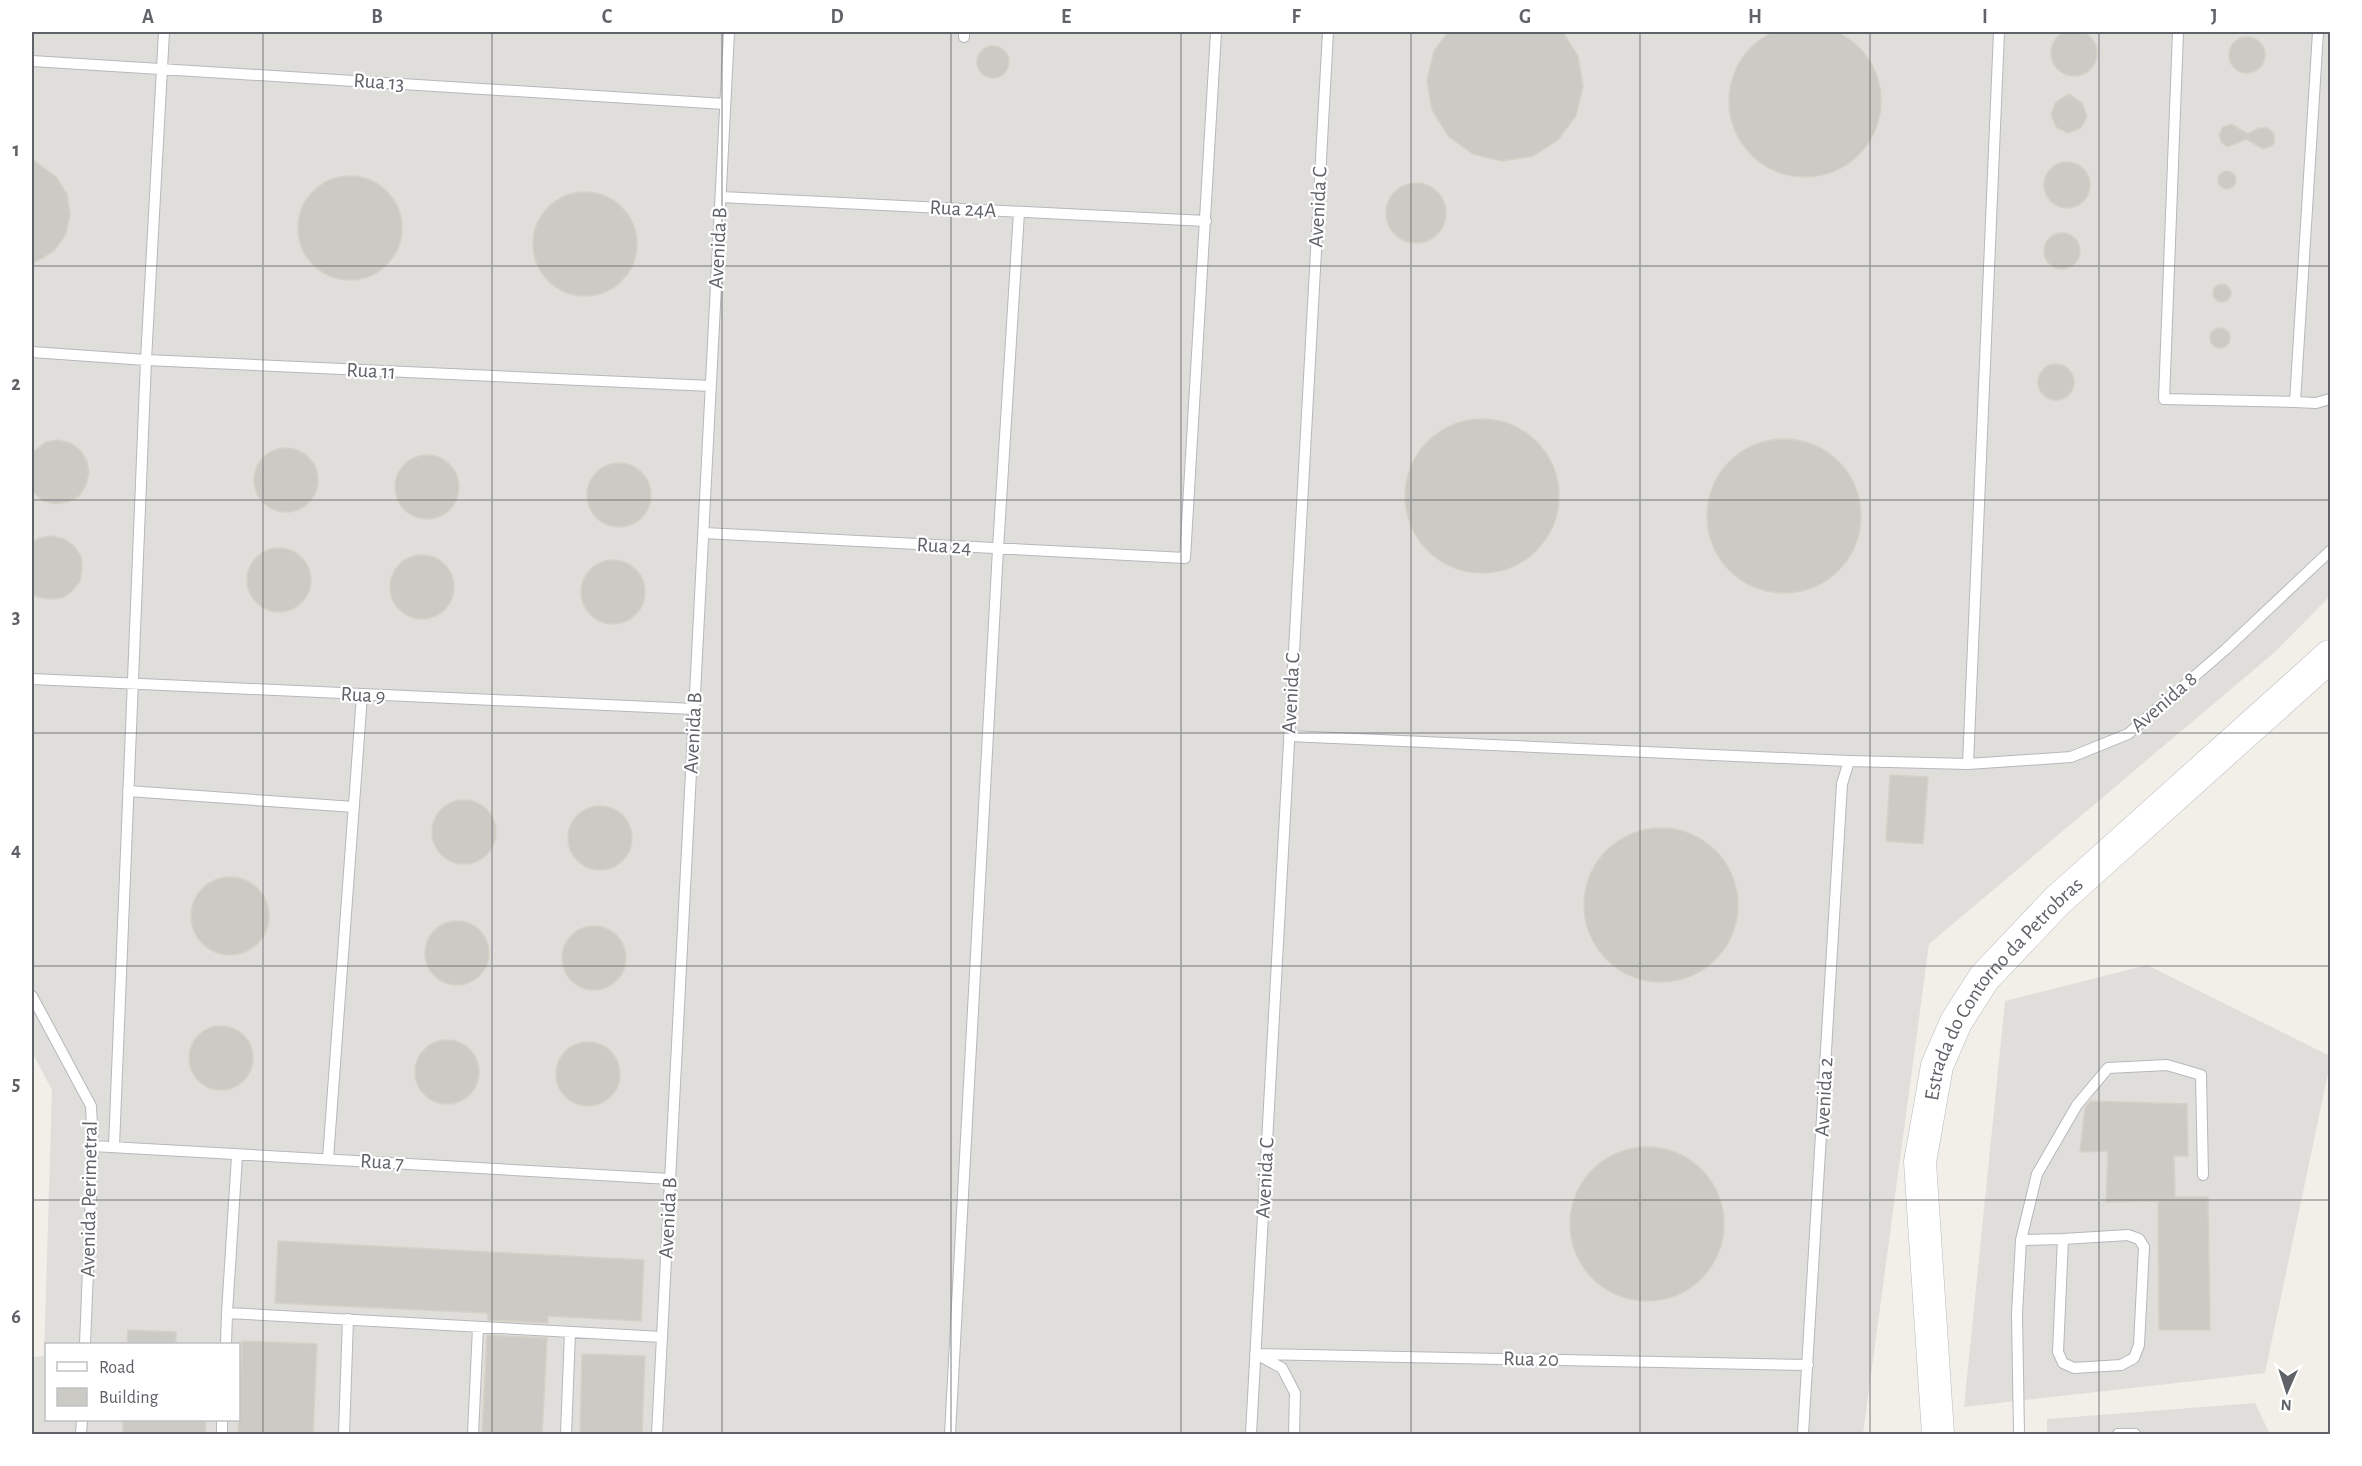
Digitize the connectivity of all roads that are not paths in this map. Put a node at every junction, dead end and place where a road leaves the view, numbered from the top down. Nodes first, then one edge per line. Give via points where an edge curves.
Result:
1 (164, 32) edge
2 (729, 32) edge
3 (1216, 32) edge
4 (1328, 32) edge
5 (1999, 32) edge
6 (2178, 32) edge
7 (2318, 32) edge
8 (32, 61) edge
9 (162, 69) junction
10 (726, 104) junction
11 (721, 197) junction
12 (1019, 212) junction
13 (1206, 221) junction
14 (32, 352) edge
15 (146, 360) junction
16 (711, 386) junction
17 (2331, 399) edge
18 (2295, 402) junction
19 (704, 533) junction
20 (998, 549) junction
21 (2331, 551) edge
22 (2331, 656) edge
23 (32, 679) edge
24 (133, 683) junction
25 (362, 695) junction
26 (694, 709) junction
27 (1289, 736) junction
28 (1849, 761) junction
29 (1968, 765) junction
30 (128, 791) junction
31 (354, 807) junction
32 (32, 996) edge
33 (93, 1146) junction
34 (114, 1146) junction
35 (237, 1155) junction
36 (328, 1159) junction
37 (2203, 1175) dead end
38 (670, 1179) junction
39 (2063, 1239) junction
40 (2021, 1240) junction
41 (227, 1312) junction
42 (348, 1319) junction
43 (478, 1327) junction
44 (570, 1332) junction
45 (662, 1337) junction
46 (85, 1343) edge
47 (226, 1343) edge
48 (1255, 1354) junction
49 (1808, 1365) junction
50 (344, 1434) edge
51 (473, 1434) edge
52 (566, 1434) edge
53 (657, 1434) edge
54 (950, 1434) edge
55 (1251, 1434) edge
56 (1294, 1434) edge
57 (1803, 1434) edge
58 (1938, 1434) edge
59 (2019, 1434) edge
60 (2118, 1434) edge
61 (2135, 1434) edge

1 - 9 lane
2 - 10 lane, Avenida B
3 - 13 lane
4 - 27 lane, Avenida C
5 - 29 lane
6 - 18 lane via 2164,399
7 - 18 lane
8 - 9 lane, Rua 13
9 - 10 lane, Rua 13
9 - 15 lane
10 - 11 lane, Avenida B
11 - 12 lane, Rua 24A
11 - 16 lane, Avenida B
12 - 13 lane, Rua 24A
12 - 20 lane
13 - 20 lane, Rua 24 via 1185,558
14 - 15 lane, Rua 11
15 - 16 lane, Rua 11
15 - 24 lane
16 - 19 lane, Avenida B
17 - 18 lane
19 - 20 lane, Rua 24
19 - 26 lane, Avenida B
20 - 54 lane
21 - 29 lane, Avenida 8 via 2128,734 2071,757
22 - 58 main road, Estrada do Contorno da Petrobras via 2057,901 1984,978 1956,1022 1936,1066 1920,1162
23 - 24 lane, Rua 9
24 - 25 lane, Rua 9
24 - 30 lane
25 - 26 lane, Rua 9
25 - 31 lane
26 - 38 lane, Avenida B
27 - 28 lane, Avenida 8
27 - 48 lane, Avenida C
28 - 29 lane, Avenida 8
28 - 49 lane, Avenida 2 via 1842,784
30 - 31 lane
30 - 34 lane
31 - 36 lane
32 - 33 lane, Avenida Perimetral via 91,1106
33 - 34 lane, Rua 7
33 - 46 lane, Avenida Perimetral
34 - 35 lane, Rua 7
35 - 36 lane, Rua 7
35 - 41 lane
36 - 38 lane, Rua 7
37 - 40 lane via 2201,1076 2167,1065 2108,1068 2077,1105 2037,1174
38 - 45 lane, Avenida B
39 - 39 lane via 2128,1235 2139,1239 2144,1247 2139,1346 2133,1358 2121,1365 2074,1368 2063,1363 2058,1352
39 - 40 lane
40 - 59 lane via 2017,1314
41 - 42 lane
41 - 47 lane
42 - 43 lane
42 - 50 lane
43 - 44 lane
43 - 51 lane
44 - 45 lane
44 - 52 lane
45 - 53 lane, Avenida B
48 - 49 lane, Rua 20
48 - 55 lane, Avenida C
48 - 56 lane via 1281,1368 1295,1393
49 - 57 lane, Avenida 2
60 - 61 lane

